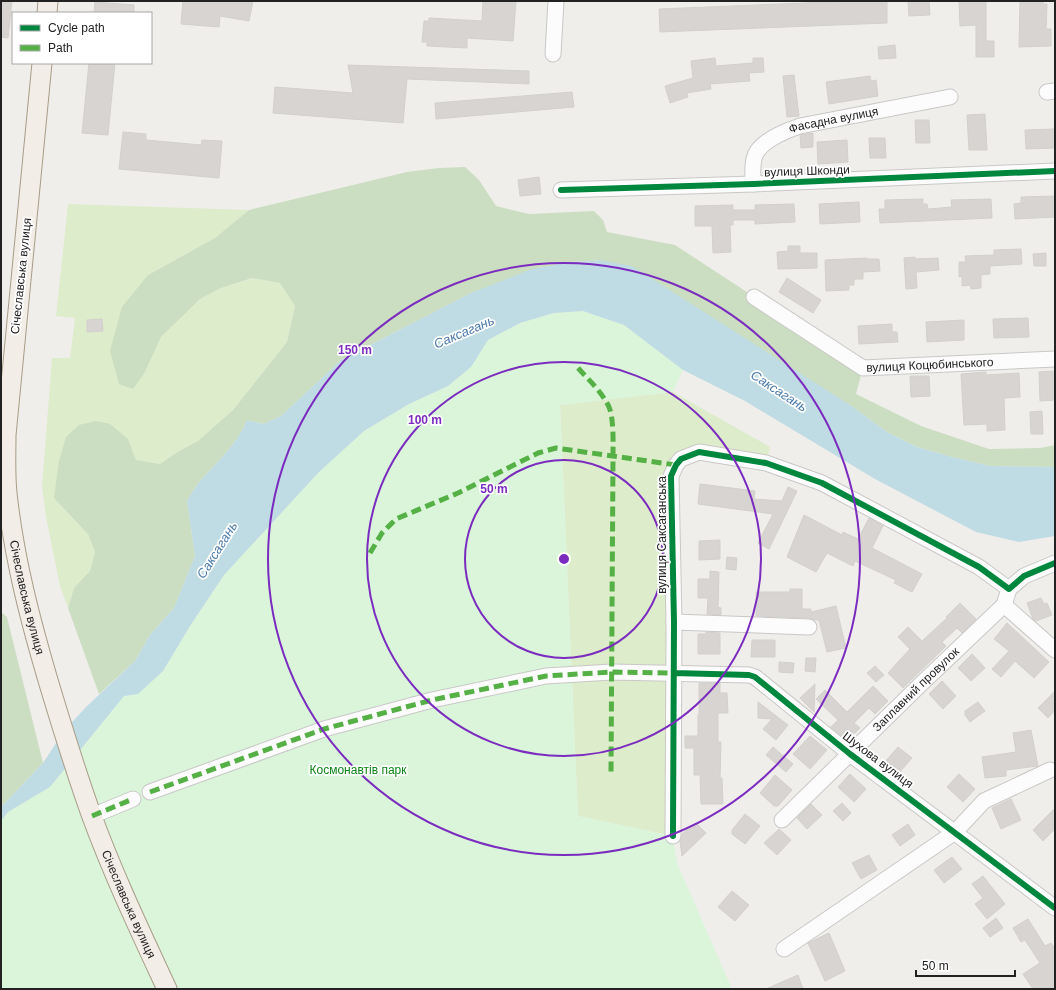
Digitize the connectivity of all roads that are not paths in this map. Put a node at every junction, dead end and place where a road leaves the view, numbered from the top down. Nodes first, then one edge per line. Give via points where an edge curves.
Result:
1 (48, 1) edge
2 (556, 1) edge
3 (47, 12) edge
4 (553, 54) dead end
5 (42, 64) edge
6 (950, 97) dead end
7 (1055, 171) edge
8 (753, 184) junction
9 (561, 190) dead end
10 (754, 297) dead end
11 (1055, 359) edge
12 (5, 502) edge
13 (1055, 563) edge
14 (1009, 589) junction
15 (1004, 605) junction
16 (674, 622) junction
17 (810, 627) dead end
18 (1055, 650) edge
19 (674, 673) junction
20 (850, 754) junction
21 (1050, 770) dead end
22 (150, 792) dead end
23 (133, 799) dead end
24 (92, 816) junction
25 (782, 820) dead end
26 (955, 832) junction
27 (673, 836) dead end
28 (1055, 908) edge
29 (784, 950) dead end
30 (167, 989) edge

1 - 3 main road
2 - 4 street
5 - 12 main road, Січеславська вулиця via 6,435
6 - 8 street, Фасадна вулиця via 800,126 784,132 758,149 754,159
7 - 8 street, вулиця Шконди
8 - 9 street, вулиця Шконди
10 - 11 street, вулиця Коцюбинського via 862,368
12 - 24 main road, Січеславська вулиця via 33,629 75,769
13 - 14 street via 1024,576
14 - 15 street, Заплавний провулок
14 - 16 street, вулиця Саксаганська via 979,566 822,484 766,463 700,452 681,459 671,476
15 - 18 street
15 - 20 street, Заплавний провулок
16 - 17 street
16 - 19 street, вулиця Саксаганська
19 - 20 street, Шухова вулиця via 755,677
19 - 22 street, Шухова вулиця via 612,672 546,676 432,700 324,729
19 - 27 street, вулиця Саксаганська
20 - 25 street, Заплавний провулок
20 - 26 street, Шухова вулиця
21 - 26 street via 984,801
23 - 24 street
24 - 30 main road, Січеславська вулиця
26 - 28 street, Шухова вулиця
26 - 29 street

